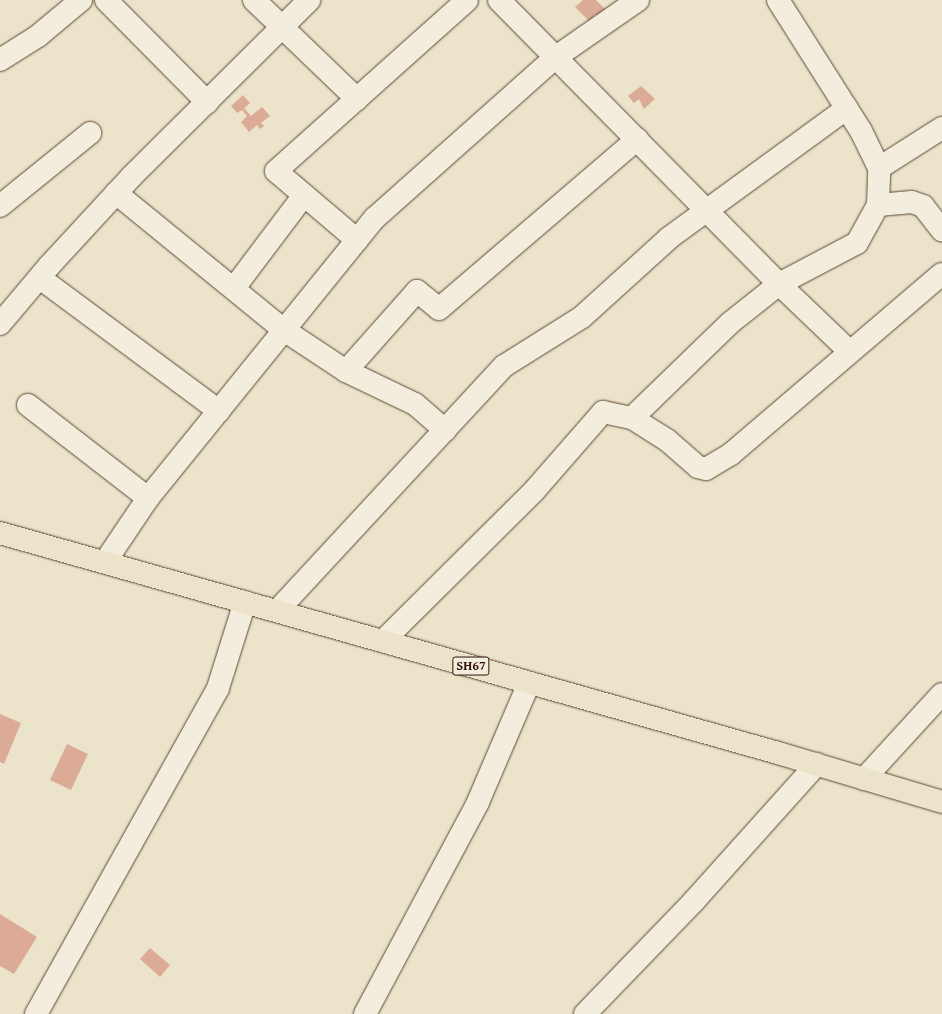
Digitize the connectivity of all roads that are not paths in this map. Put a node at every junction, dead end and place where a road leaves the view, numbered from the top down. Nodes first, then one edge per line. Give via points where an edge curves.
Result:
1 (81, 0) edge
2 (106, 0) edge
3 (254, 0) edge
4 (309, 0) edge
5 (467, 0) edge
6 (499, 0) edge
7 (638, 0) edge
8 (778, 0) edge
9 (281, 28) junction
10 (556, 57) junction
11 (0, 60) edge
12 (357, 99) junction
13 (207, 102) junction
14 (847, 108) junction
15 (942, 128) edge
16 (90, 133) dead end
17 (637, 139) junction
18 (879, 168) junction
19 (116, 193) junction
20 (304, 195) junction
21 (878, 205) junction
22 (0, 206) edge
23 (707, 211) junction
24 (942, 230) edge
25 (357, 240) junction
26 (942, 274) edge
27 (40, 278) junction
28 (779, 284) junction
29 (234, 288) junction
30 (0, 324) edge
31 (284, 330) junction
32 (849, 351) junction
33 (346, 371) junction
34 (28, 405) dead end
35 (218, 411) junction
36 (632, 418) junction
37 (445, 430) junction
38 (148, 498) junction
39 (0, 533) edge
40 (105, 562) junction
41 (245, 602) junction
42 (276, 611) junction
43 (383, 641) junction
44 (529, 683) junction
45 (942, 694) edge
46 (816, 764) junction
47 (864, 779) junction
48 (942, 802) edge
49 (36, 1014) edge
50 (365, 1014) edge
51 (585, 1014) edge

1 - 11 street via 38,36
2 - 13 street
3 - 9 street
4 - 9 street
5 - 12 street
6 - 10 street
7 - 10 street
8 - 14 street
9 - 12 street
9 - 13 street
10 - 17 street
10 - 25 street via 375,218
12 - 20 street via 276,171
13 - 19 street
14 - 18 street
14 - 23 street
15 - 18 street
16 - 22 street
17 - 23 street
17 - 33 street via 439,309 417,291
18 - 21 street
19 - 27 street
19 - 29 street
20 - 25 street
20 - 29 street
21 - 24 street via 912,202 923,206
21 - 28 street via 857,243
23 - 28 street
23 - 37 street via 669,238 582,316 504,366
25 - 31 street
26 - 32 street
27 - 30 street
27 - 35 street
28 - 32 street
28 - 36 street via 730,323
29 - 31 street
31 - 33 street
31 - 35 street
32 - 36 street via 731,454 706,469 698,467 667,440
33 - 37 street via 415,404
34 - 38 street
35 - 38 street
36 - 43 street via 603,412 534,491
37 - 42 street
38 - 40 street
39 - 40 main road, SH67
40 - 41 main road, SH67
41 - 42 main road, SH67
41 - 49 street via 218,688
42 - 43 main road, SH67
43 - 44 main road, SH67
44 - 46 main road, SH67
44 - 50 street via 478,802
45 - 47 street
46 - 47 main road, SH67
46 - 51 street via 694,901
47 - 48 main road, SH67

